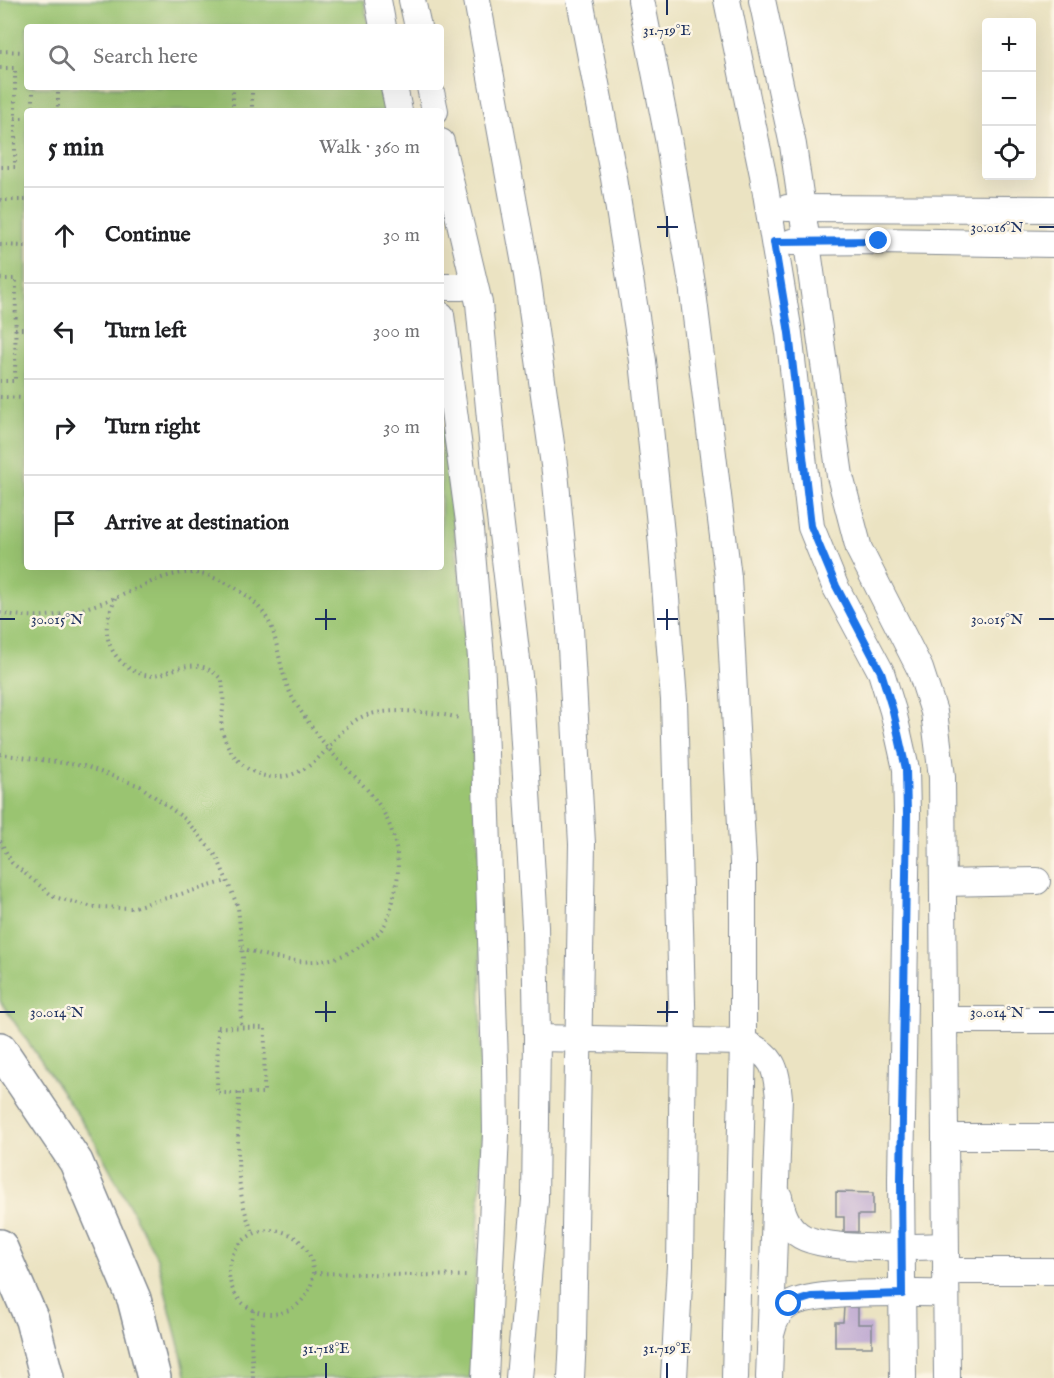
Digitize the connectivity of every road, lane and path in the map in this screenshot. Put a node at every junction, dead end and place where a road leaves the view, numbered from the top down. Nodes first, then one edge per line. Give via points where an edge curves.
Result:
1 (378, 0) edge
2 (412, 0) edge
3 (477, 0) edge
4 (580, 0) edge
5 (641, 0) edge
6 (727, 0) edge
7 (762, 0) edge
8 (382, 24) edge
9 (417, 24) edge
10 (0, 51) edge
11 (24, 52) edge
12 (0, 68) edge
13 (33, 90) edge
14 (58, 90) edge
15 (233, 90) edge
16 (252, 90) edge
17 (395, 90) edge
18 (431, 90) edge
19 (33, 108) edge
20 (58, 108) edge
21 (233, 108) edge
22 (252, 108) edge
23 (398, 108) edge
24 (434, 108) edge
25 (15, 118) junction
26 (24, 118) edge
27 (0, 167) edge
28 (444, 173) edge
29 (0, 200) edge
30 (24, 200) edge
31 (769, 208) junction
32 (802, 208) junction
33 (1054, 209) edge
34 (774, 242) junction
35 (807, 242) junction
36 (1054, 244) edge
37 (0, 245) edge
38 (24, 246) edge
39 (0, 279) edge
40 (474, 284) junction
41 (444, 287) edge
42 (15, 329) junction
43 (24, 329) edge
44 (444, 337) edge
45 (0, 381) edge
46 (0, 398) edge
47 (24, 398) edge
48 (116, 598) junction
49 (0, 613) edge
50 (484, 723) junction
51 (327, 748) junction
52 (0, 754) edge
53 (0, 841) edge
54 (227, 881) junction
55 (1037, 881) dead end
56 (943, 883) junction
57 (242, 948) junction
58 (944, 1020) junction
59 (1054, 1020) edge
60 (242, 1027) junction
61 (537, 1038) junction
62 (580, 1039) junction
63 (683, 1041) junction
64 (743, 1042) junction
65 (0, 1049) edge
66 (239, 1093) junction
67 (945, 1137) junction
68 (1054, 1137) edge
69 (776, 1187) junction
70 (254, 1234) junction
71 (0, 1246) edge
72 (901, 1247) junction
73 (946, 1270) junction
74 (1054, 1271) edge
75 (314, 1273) junction
76 (490, 1276) junction
77 (902, 1294) junction
78 (254, 1310) junction
79 (770, 1337) junction
80 (47, 1378) edge
81 (154, 1378) edge
82 (253, 1378) edge
83 (485, 1378) edge
84 (519, 1378) edge
85 (571, 1378) edge
86 (674, 1378) edge
87 (735, 1378) edge
88 (769, 1378) edge
89 (903, 1378) edge
90 (947, 1378) edge

1 - 8 street
2 - 9 street
3 - 62 street via 527,275 555,472 570,629 582,844
4 - 63 street via 643,361 661,534 674,700
5 - 64 street via 692,284 728,577 743,863
6 - 31 street
7 - 32 street
10 - 11 path
12 - 25 path via 15,68
13 - 19 path
14 - 20 path
15 - 21 path
16 - 22 path
17 - 23 street
18 - 24 street
25 - 26 path
25 - 27 path via 15,167
28 - 40 street
29 - 30 path
31 - 32 street
31 - 34 street
32 - 33 street
32 - 35 street
34 - 35 street
34 - 72 street via 789,333 811,526 836,586 881,672 906,769
35 - 36 street
35 - 56 street via 849,515 859,549 920,669 933,712 942,777
37 - 38 path
39 - 42 path via 16,279
40 - 41 street
40 - 61 street via 520,693 535,926
42 - 43 path
42 - 45 path via 15,381
44 - 50 street via 470,529
46 - 47 path
48 - 49 path via 70,612 25,617
48 - 51 path via 177,573 204,574 236,588 261,609 272,629 294,701
48 - 51 path via 107,626 112,649 123,666 156,676 193,666 211,668 222,680 221,727 228,750 244,767 265,777 287,777 310,765
50 - 51 path via 418,712 388,712 363,717
50 - 76 street via 495,1064
51 - 57 path via 375,799 389,825 398,856 398,883 392,907 381,930 355,950 328,960 270,958
52 - 54 path via 84,766 140,786 185,819 217,857
53 - 54 path via 12,862 54,897 93,907 131,908
54 - 57 path via 238,907
55 - 56 street
56 - 58 street
57 - 60 path
58 - 59 street
58 - 67 street
60 - 66 path via 218,1027 217,1093
60 - 66 path via 265,1028 264,1093
61 - 62 street
61 - 84 street via 535,1200
62 - 63 street
62 - 85 street
63 - 64 street
63 - 86 street
64 - 69 street via 762,1051 777,1071
64 - 87 street
65 - 81 highway via 76,1162 134,1299
66 - 70 path via 238,1172 245,1216
67 - 68 street
67 - 73 street
69 - 72 street via 782,1211 798,1235 812,1241 852,1246
69 - 79 street
70 - 75 path via 274,1231 294,1237 312,1259
70 - 78 path via 234,1253 230,1265 234,1292
71 - 80 highway via 32,1320
72 - 73 street
72 - 77 street
73 - 74 street
73 - 77 street
73 - 90 street
75 - 76 path
75 - 78 path via 304,1299 293,1308 266,1314
76 - 83 street
77 - 79 street via 800,1300 779,1313
77 - 89 street
78 - 82 path
79 - 88 street

